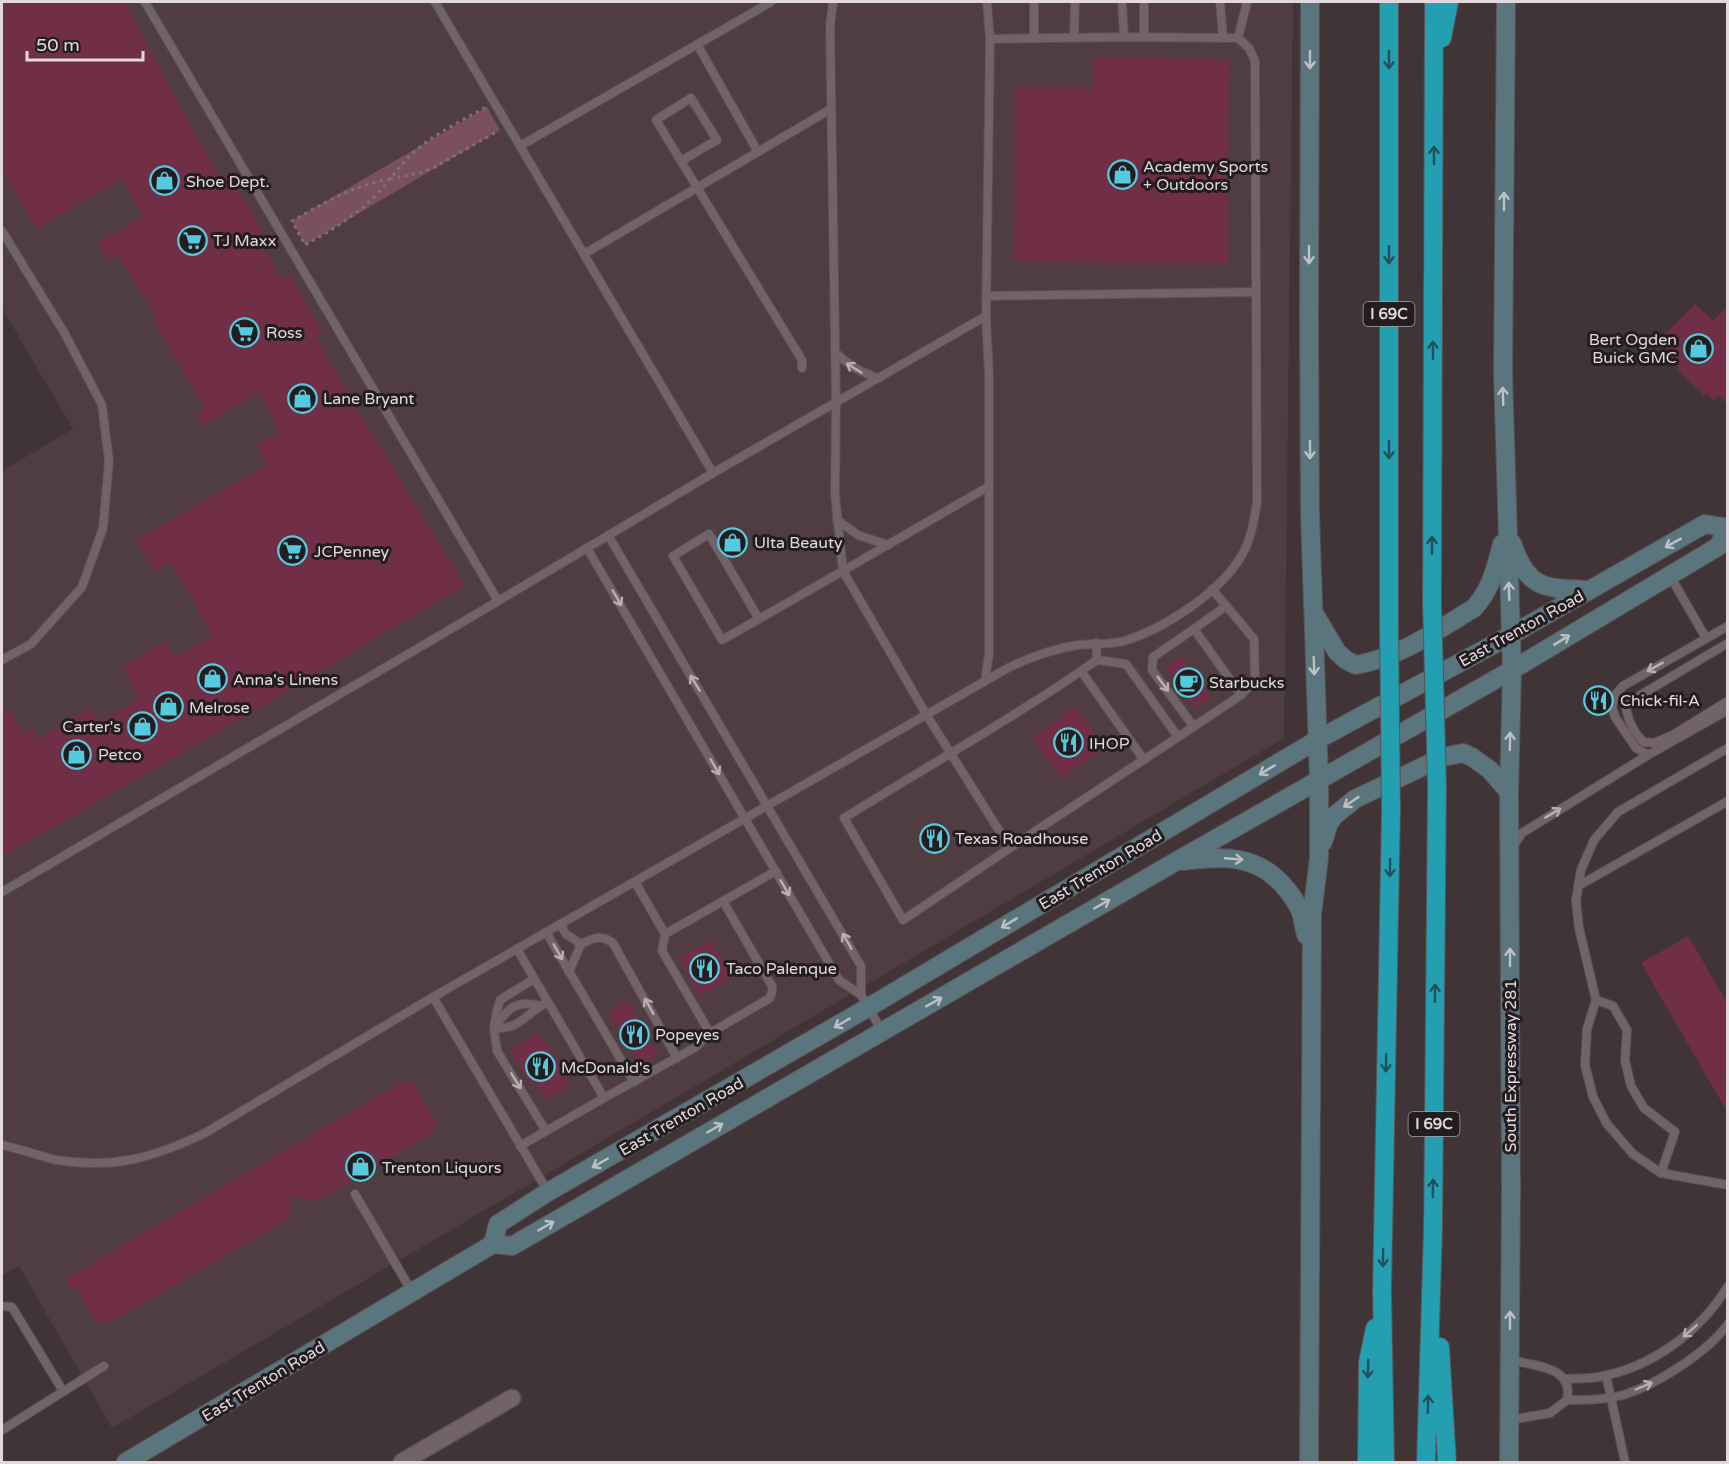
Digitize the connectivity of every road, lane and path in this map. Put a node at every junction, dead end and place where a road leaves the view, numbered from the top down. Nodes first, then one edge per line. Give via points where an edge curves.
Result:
1 (145, 2) edge
2 (435, 2) edge
3 (771, 2) edge
4 (987, 2) edge
5 (1034, 2) edge
6 (1074, 2) edge
7 (1122, 2) edge
8 (1144, 2) edge
9 (1220, 2) edge
10 (1247, 2) edge
11 (1310, 2) edge
12 (1389, 2) edge
13 (1434, 2) edge
14 (1449, 2) edge
15 (1506, 2) edge
16 (831, 3) edge
17 (1124, 37) junction
18 (1144, 37) junction
19 (1034, 38) junction
20 (1074, 38) junction
21 (1223, 38) junction
22 (1238, 38) junction
23 (990, 39) junction
24 (697, 44) junction
25 (1434, 75) junction
26 (831, 109) junction
27 (491, 114) dead end
28 (500, 130) dead end
29 (520, 146) junction
30 (758, 152) junction
31 (681, 161) junction
32 (390, 179) junction
33 (697, 188) junction
34 (2, 231) edge
35 (584, 254) junction
36 (1255, 292) junction
37 (987, 296) junction
38 (986, 316) junction
39 (835, 352) junction
40 (802, 368) dead end
41 (878, 378) junction
42 (836, 402) junction
43 (713, 473) junction
44 (988, 487) junction
45 (837, 520) junction
46 (1507, 527) junction
47 (1727, 529) edge
48 (608, 535) junction
49 (888, 545) junction
50 (587, 548) junction
51 (843, 571) junction
52 (1670, 576) junction
53 (1212, 589) junction
54 (1589, 590) junction
55 (498, 601) junction
56 (1226, 606) junction
57 (1312, 610) junction
58 (759, 619) junction
59 (1728, 626) edge
60 (1194, 629) junction
61 (1511, 635) junction
62 (1706, 638) junction
63 (1728, 643) edge
64 (1096, 644) junction
65 (2, 660) edge
66 (1097, 660) junction
67 (1512, 670) junction
68 (1081, 671) junction
69 (985, 681) junction
70 (1241, 695) junction
71 (1728, 701) edge
72 (1728, 710) edge
73 (927, 714) junction
74 (1194, 727) junction
75 (1178, 737) junction
76 (1317, 740) junction
77 (1728, 748) edge
78 (951, 752) junction
79 (1648, 755) junction
80 (1144, 760) junction
81 (1319, 780) junction
82 (1509, 792) junction
83 (1728, 801) edge
84 (768, 806) junction
85 (745, 819) junction
86 (1010, 848) junction
87 (1510, 850) junction
88 (1319, 858) junction
89 (1175, 862) junction
90 (776, 871) junction
91 (635, 882) junction
92 (1578, 886) junction
93 (2, 892) edge
94 (723, 901) junction
95 (561, 924) junction
96 (546, 932) junction
97 (665, 934) junction
98 (581, 944) junction
99 (517, 949) junction
100 (1312, 962) junction
101 (569, 972) junction
102 (534, 979) junction
103 (433, 997) junction
104 (1596, 1000) junction
105 (865, 1001) junction
106 (544, 1004) junction
107 (494, 1029) junction
108 (882, 1031) junction
109 (710, 1033) junction
110 (677, 1058) junction
111 (633, 1082) junction
112 (604, 1098) junction
113 (546, 1131) junction
114 (2, 1145) edge
115 (520, 1146) junction
116 (1661, 1173) junction
117 (1728, 1185) edge
118 (548, 1192) junction
119 (355, 1194) dead end
120 (1433, 1228) junction
121 (493, 1244) junction
122 (1728, 1286) edge
123 (1382, 1290) junction
124 (412, 1292) junction
125 (2, 1306) edge
126 (1728, 1324) edge
127 (1510, 1360) junction
128 (104, 1366) dead end
129 (1606, 1375) junction
130 (1566, 1379) junction
131 (63, 1391) junction
132 (1611, 1397) junction
133 (512, 1398) dead end
134 (1567, 1400) junction
135 (1509, 1420) junction
136 (2, 1430) edge
137 (135, 1460) edge
138 (402, 1462) edge
139 (1310, 1462) edge
140 (1367, 1462) edge
141 (1385, 1462) edge
142 (1426, 1462) edge
143 (1447, 1462) edge
144 (1509, 1462) edge
145 (1625, 1462) edge

1 - 55 lane
2 - 29 lane
3 - 24 lane
4 - 23 lane
5 - 19 lane
6 - 20 lane
7 - 17 lane
8 - 18 lane
9 - 21 lane
10 - 22 lane
11 -> 57 main road
12 -> 123 highway, I 69C, bridge via 1391,810
13 - 25 highway, I 69C
14 - 25 highway
46 -> 15 main road, South Expressway 281 via 1503,373
16 - 26 lane
17 - 18 lane
17 - 20 lane
18 - 21 lane
19 - 20 lane
19 - 23 lane
21 - 22 lane
22 - 36 lane via 1255,61
23 - 37 lane
24 - 29 lane
24 - 30 lane
120 -> 25 highway, I 69C, bridge via 1437,786 1432,603
26 - 30 lane
26 - 39 lane
27 - 32 path via 487,107 435,136
28 - 32 path via 435,167
29 - 35 lane
30 - 33 lane
31 - 31 lane via 656,120 691,98 717,140
31 - 33 lane
32 - 32 path via 338,195 292,221 305,245 362,209
33 - 35 lane
33 - 40 lane via 801,360
34 - 65 lane via 65,334 102,405 109,461 103,528 81,587 31,644
35 - 43 lane
36 - 37 lane
36 - 53 lane via 1257,502 1241,557
37 - 38 lane
38 - 41 lane
38 - 44 lane
41 -> 39 lane via 853,368
39 - 42 lane
41 - 42 lane
42 - 43 lane
42 - 45 lane
43 - 48 lane
44 - 49 lane
44 - 69 lane via 989,653
45 - 49 lane via 858,535
45 - 51 lane
46 - 54 main road via 1518,562 1530,578 1549,587
46 - 57 main road via 1483,599 1406,649 1356,665 1337,652
61 -> 46 main road, South Expressway 281
47 - 52 main road, East Trenton Road via 1719,546
47 -> 54 main road, East Trenton Road via 1705,524
48 - 50 lane
84 -> 48 lane
49 - 51 lane
50 - 55 lane
50 -> 85 lane
51 - 58 lane
51 - 73 lane
52 - 62 lane
67 -> 52 main road, East Trenton Road
53 - 56 lane
53 - 64 lane via 1180,615 1155,628 1122,642
54 - 61 main road, East Trenton Road
55 - 93 lane
56 - 60 lane
56 - 70 lane via 1254,639 1256,681
57 -> 76 main road
58 - 58 lane via 709,534 673,556 722,640
59 - 62 lane
60 - 70 lane
60 -> 74 lane via 1154,657 1152,670
61 - 67 main road, South Expressway 281
61 - 76 main road, East Trenton Road
62 -> 79 lane via 1623,686 1615,695 1615,717 1636,748
63 - 71 lane via 1634,699 1626,708 1636,734 1643,742 1654,742 1673,735
64 - 66 lane
64 - 69 lane via 1034,655
66 - 68 lane
66 - 75 lane via 1126,664
67 - 81 main road, East Trenton Road
82 -> 67 main road, South Expressway 281
68 - 78 lane
68 - 80 lane
69 - 73 lane
70 - 74 lane
72 - 79 lane
73 - 78 lane
73 - 84 lane
74 - 75 lane
75 - 80 lane
76 - 81 main road
76 -> 105 main road, East Trenton Road
77 - 92 lane via 1618,812 1594,840
78 - 86 lane
78 - 86 lane via 844,818 903,920
87 -> 79 lane via 1522,833
80 - 86 lane
81 - 88 main road
81 - 89 main road, East Trenton Road
82 - 87 main road, South Expressway 281
82 -> 88 main road via 1472,757 1463,753 1443,757 1342,808 1329,823
83 - 92 lane
84 - 85 lane
105 -> 84 lane via 861,966
85 - 90 lane
85 - 91 lane
127 -> 87 main road, South Expressway 281
88 - 100 main road via 1312,915
89 -> 100 main road via 1210,858 1246,860 1269,871 1285,887 1301,913
108 -> 89 main road, East Trenton Road
90 - 94 lane
90 -> 105 lane via 838,980
91 - 95 lane
91 - 97 lane
92 - 104 lane via 1579,928
94 - 97 lane
94 - 109 lane via 772,992 770,998
95 - 96 lane
95 - 98 lane via 566,934
96 - 99 lane
96 -> 101 lane
97 - 109 lane via 662,951
98 - 101 lane
110 -> 98 lane via 614,943 595,937
99 - 102 lane
99 - 103 lane
100 - 139 main road
101 - 111 lane
102 - 106 lane
102 - 107 lane via 500,1000
103 - 114 lane via 205,1133 162,1152 131,1160 91,1163 55,1160
103 - 115 lane
104 - 116 lane via 1587,1029 1585,1065 1593,1097 1607,1124 1633,1154
104 - 116 lane via 1613,1006 1627,1030 1625,1060 1631,1086 1644,1108 1675,1132
105 - 108 lane
105 -> 118 main road, East Trenton Road
106 - 107 lane via 514,1026
106 - 107 lane via 529,1002 510,1009
106 - 112 lane
107 -> 113 lane via 497,1051
121 -> 108 main road, East Trenton Road via 513,1246
109 - 110 lane
110 - 111 lane
111 - 112 lane
112 - 113 lane
113 - 115 lane
115 - 118 lane
116 - 117 lane
118 - 121 main road, East Trenton Road via 498,1224
119 - 124 lane
142 -> 120 highway, I 69C
120 - 143 highway
121 - 124 main road, East Trenton Road
122 -> 129 lane via 1694,1329 1666,1350 1634,1368
123 -> 140 highway via 1368,1362
123 - 141 highway, I 69C
124 - 137 main road, East Trenton Road
125 - 131 lane via 12,1307
132 -> 126 lane via 1664,1377 1697,1354
127 - 130 lane via 1554,1370
127 - 135 main road, South Expressway 281
128 - 131 lane
129 - 130 lane
129 - 132 lane
130 - 134 lane
131 - 136 lane
132 - 134 lane
132 - 145 lane
133 - 138 street
134 - 135 lane via 1550,1413
135 - 144 main road, South Expressway 281

